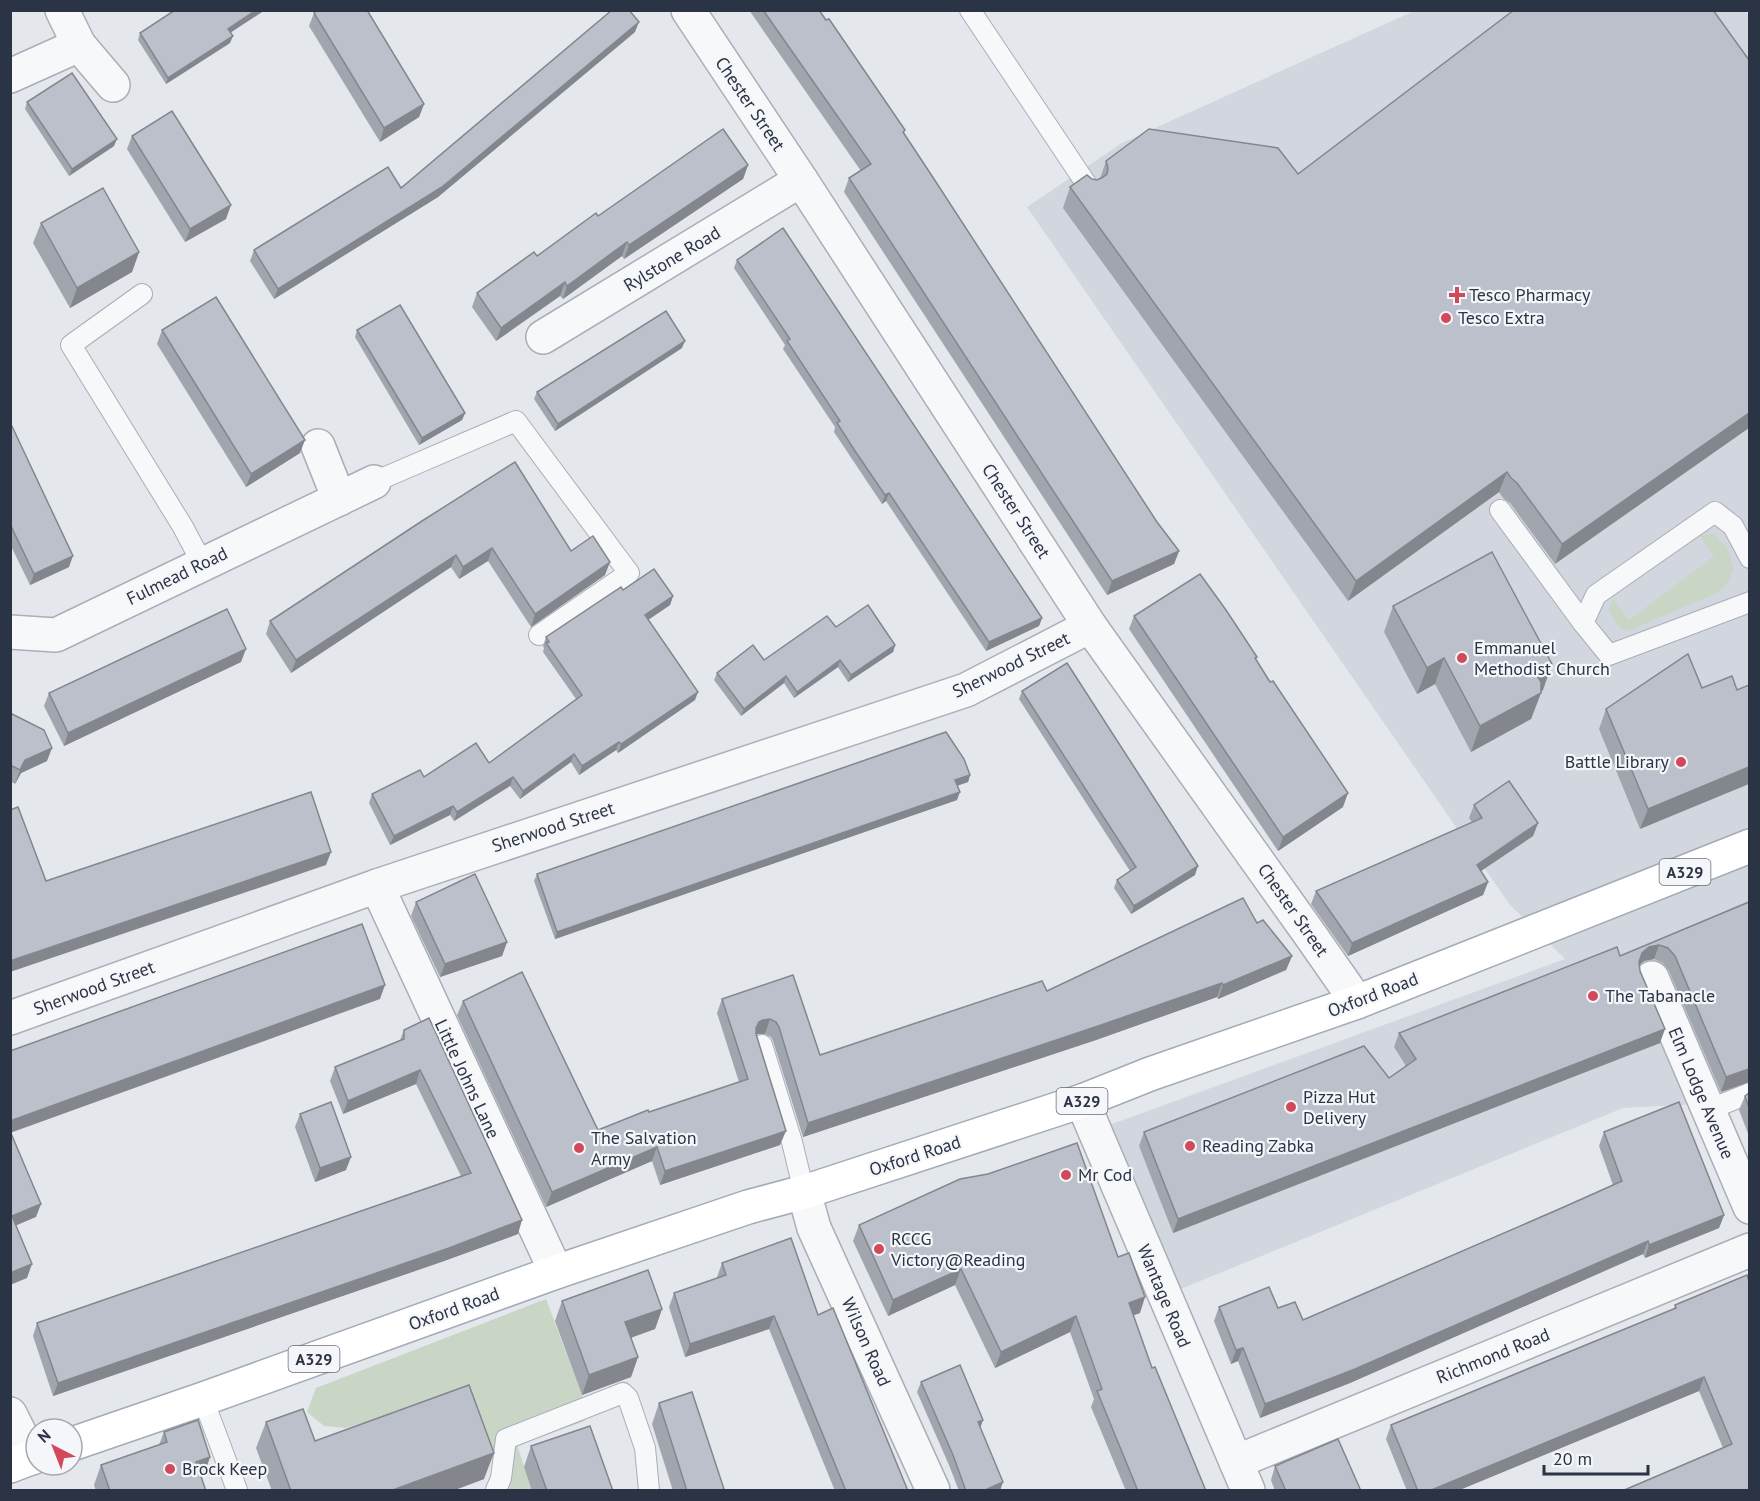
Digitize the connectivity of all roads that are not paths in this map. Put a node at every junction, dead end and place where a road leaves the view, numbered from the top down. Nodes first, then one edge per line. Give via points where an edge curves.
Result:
1 (62, 10) edge
2 (688, 10) edge
3 (970, 10) edge
4 (79, 45) junction
5 (10, 76) edge
6 (113, 86) dead end
7 (801, 180) junction
8 (1089, 188) edge
9 (142, 294) dead end
10 (543, 337) dead end
11 (318, 446) dead end
12 (374, 482) joint
13 (339, 499) junction
14 (1500, 510) dead end
15 (1749, 558) edge
16 (202, 563) junction
17 (1749, 602) edge
18 (1583, 623) junction
19 (1090, 626) junction
20 (10, 632) edge
21 (539, 635) dead end
22 (1749, 846) edge
23 (377, 886) junction
24 (1652, 978) dead end
25 (1357, 1002) junction
26 (10, 1018) edge
27 (762, 1045) edge
28 (1749, 1094) edge
29 (1082, 1101) junction
30 (1708, 1110) junction
31 (804, 1192) junction
32 (1749, 1207) edge
33 (1749, 1250) edge
34 (556, 1272) junction
35 (203, 1399) junction
36 (10, 1414) edge
37 (84, 1440) edge
38 (24, 1454) edge
39 (1242, 1477) edge
40 (237, 1491) edge
41 (496, 1491) edge
42 (648, 1491) edge
43 (933, 1491) edge

1 - 4 street
2 - 7 street, Chester Street
3 - 8 lane
4 - 5 street
4 - 6 street
7 - 10 street, Rylstone Road
7 - 19 street, Chester Street
9 - 16 lane via 71,345
11 - 13 street
12 - 13 street, Fulmead Road
12 - 21 lane via 516,421 629,573
13 - 16 street, Fulmead Road
14 - 18 lane
15 - 18 lane via 1733,526 1715,512 1596,595
16 - 20 street, Fulmead Road via 56,635
17 - 18 lane via 1609,655
19 - 23 street, Sherwood Street via 966,690
19 - 25 street, Chester Street
22 - 25 main road, Oxford Road / A329
23 - 26 street, Sherwood Street
23 - 34 street, Little Johns Lane
24 - 30 street, Elm Lodge Avenue
25 - 29 main road, Oxford Road / A329
27 - 31 lane
28 - 30 lane
29 - 31 main road, Oxford Road / A329
29 - 39 street, Wantage Road
30 - 32 street, Elm Lodge Avenue
31 - 34 main road, Oxford Road / A329
31 - 43 street, Wilson Road via 814,1228
33 - 39 street, Richmond Road
34 - 35 main road, Oxford Road / A329
35 - 37 main road, Oxford Road / A329
35 - 40 lane
36 - 38 street
41 - 42 lane via 506,1439 622,1393 628,1398 645,1448

